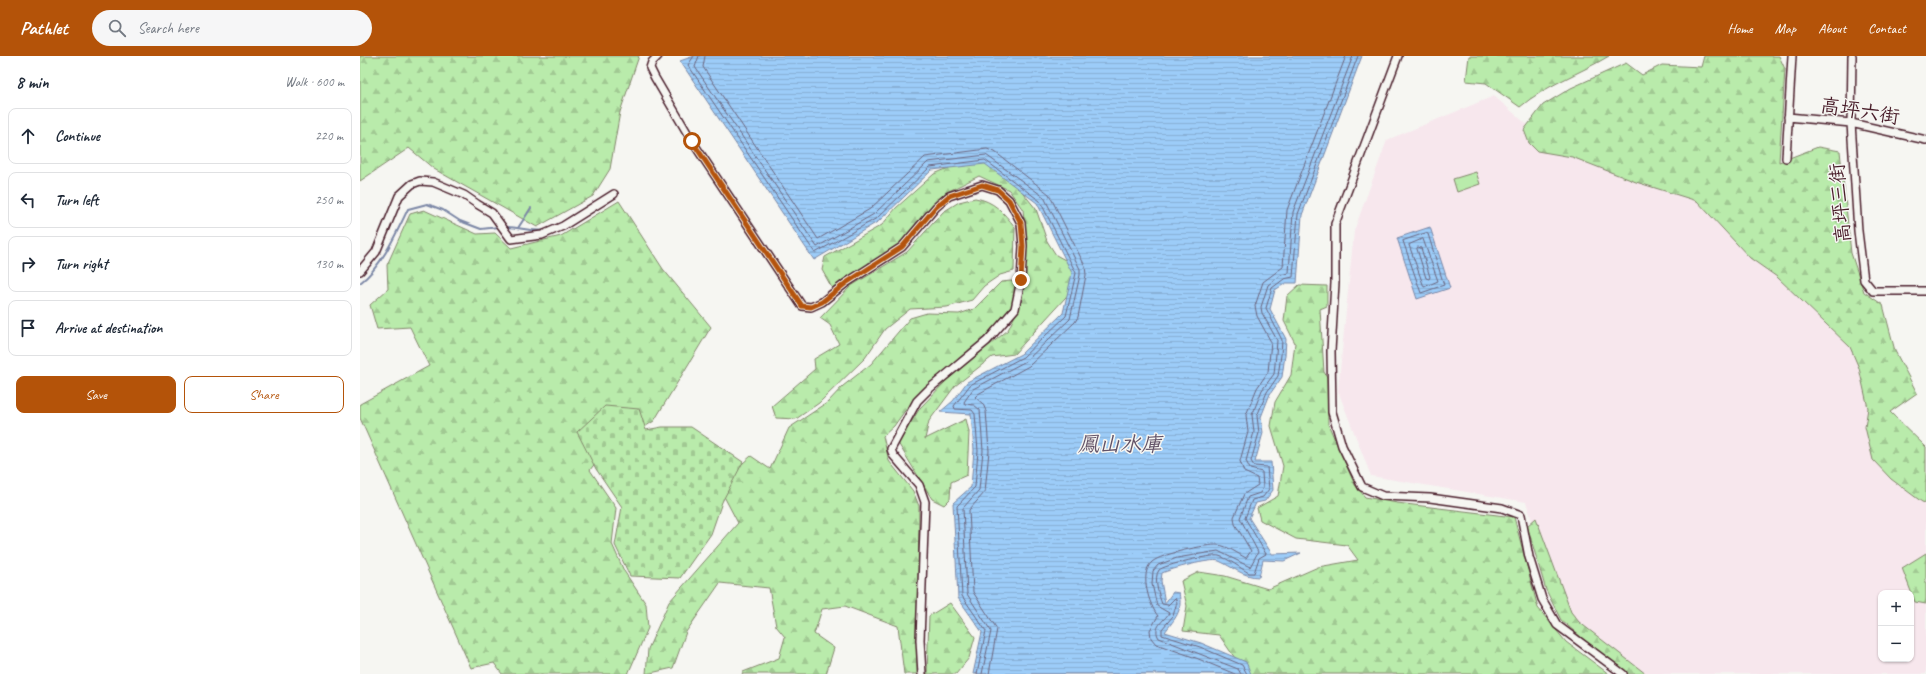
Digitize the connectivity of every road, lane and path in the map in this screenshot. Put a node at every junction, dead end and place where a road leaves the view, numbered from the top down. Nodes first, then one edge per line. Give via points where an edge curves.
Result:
1 (658, 56) edge
2 (1398, 56) edge
3 (1792, 56) edge
4 (1852, 56) edge
5 (1788, 117) junction
6 (1850, 123) junction
7 (1926, 140) edge
8 (1786, 158) dead end
9 (614, 194) dead end
10 (360, 271) edge
11 (1926, 291) edge
12 (922, 674) edge
13 (1623, 674) edge

1 - 12 street via 650,68 655,78 692,141 802,306 811,307 822,302 846,283 902,247 936,207 949,196 962,191 982,185 998,190 1009,200 1021,223 1022,272 1020,295 1015,309 986,341 917,401 891,448 893,455 919,485 925,502 920,640
2 - 13 street via 1335,224 1332,412 1342,446 1362,487 1383,496 1430,498 1502,508 1521,515 1529,557 1542,599 1557,625
3 - 5 street
4 - 6 street, 高坪三街
5 - 6 street, 高坪六街
5 - 8 street
6 - 7 street, 高坪六街
6 - 11 street, 高坪三街 via 1864,280 1873,291
9 - 10 street via 563,226 542,235 511,239 492,213 464,195 433,182 420,181 402,193 376,252

